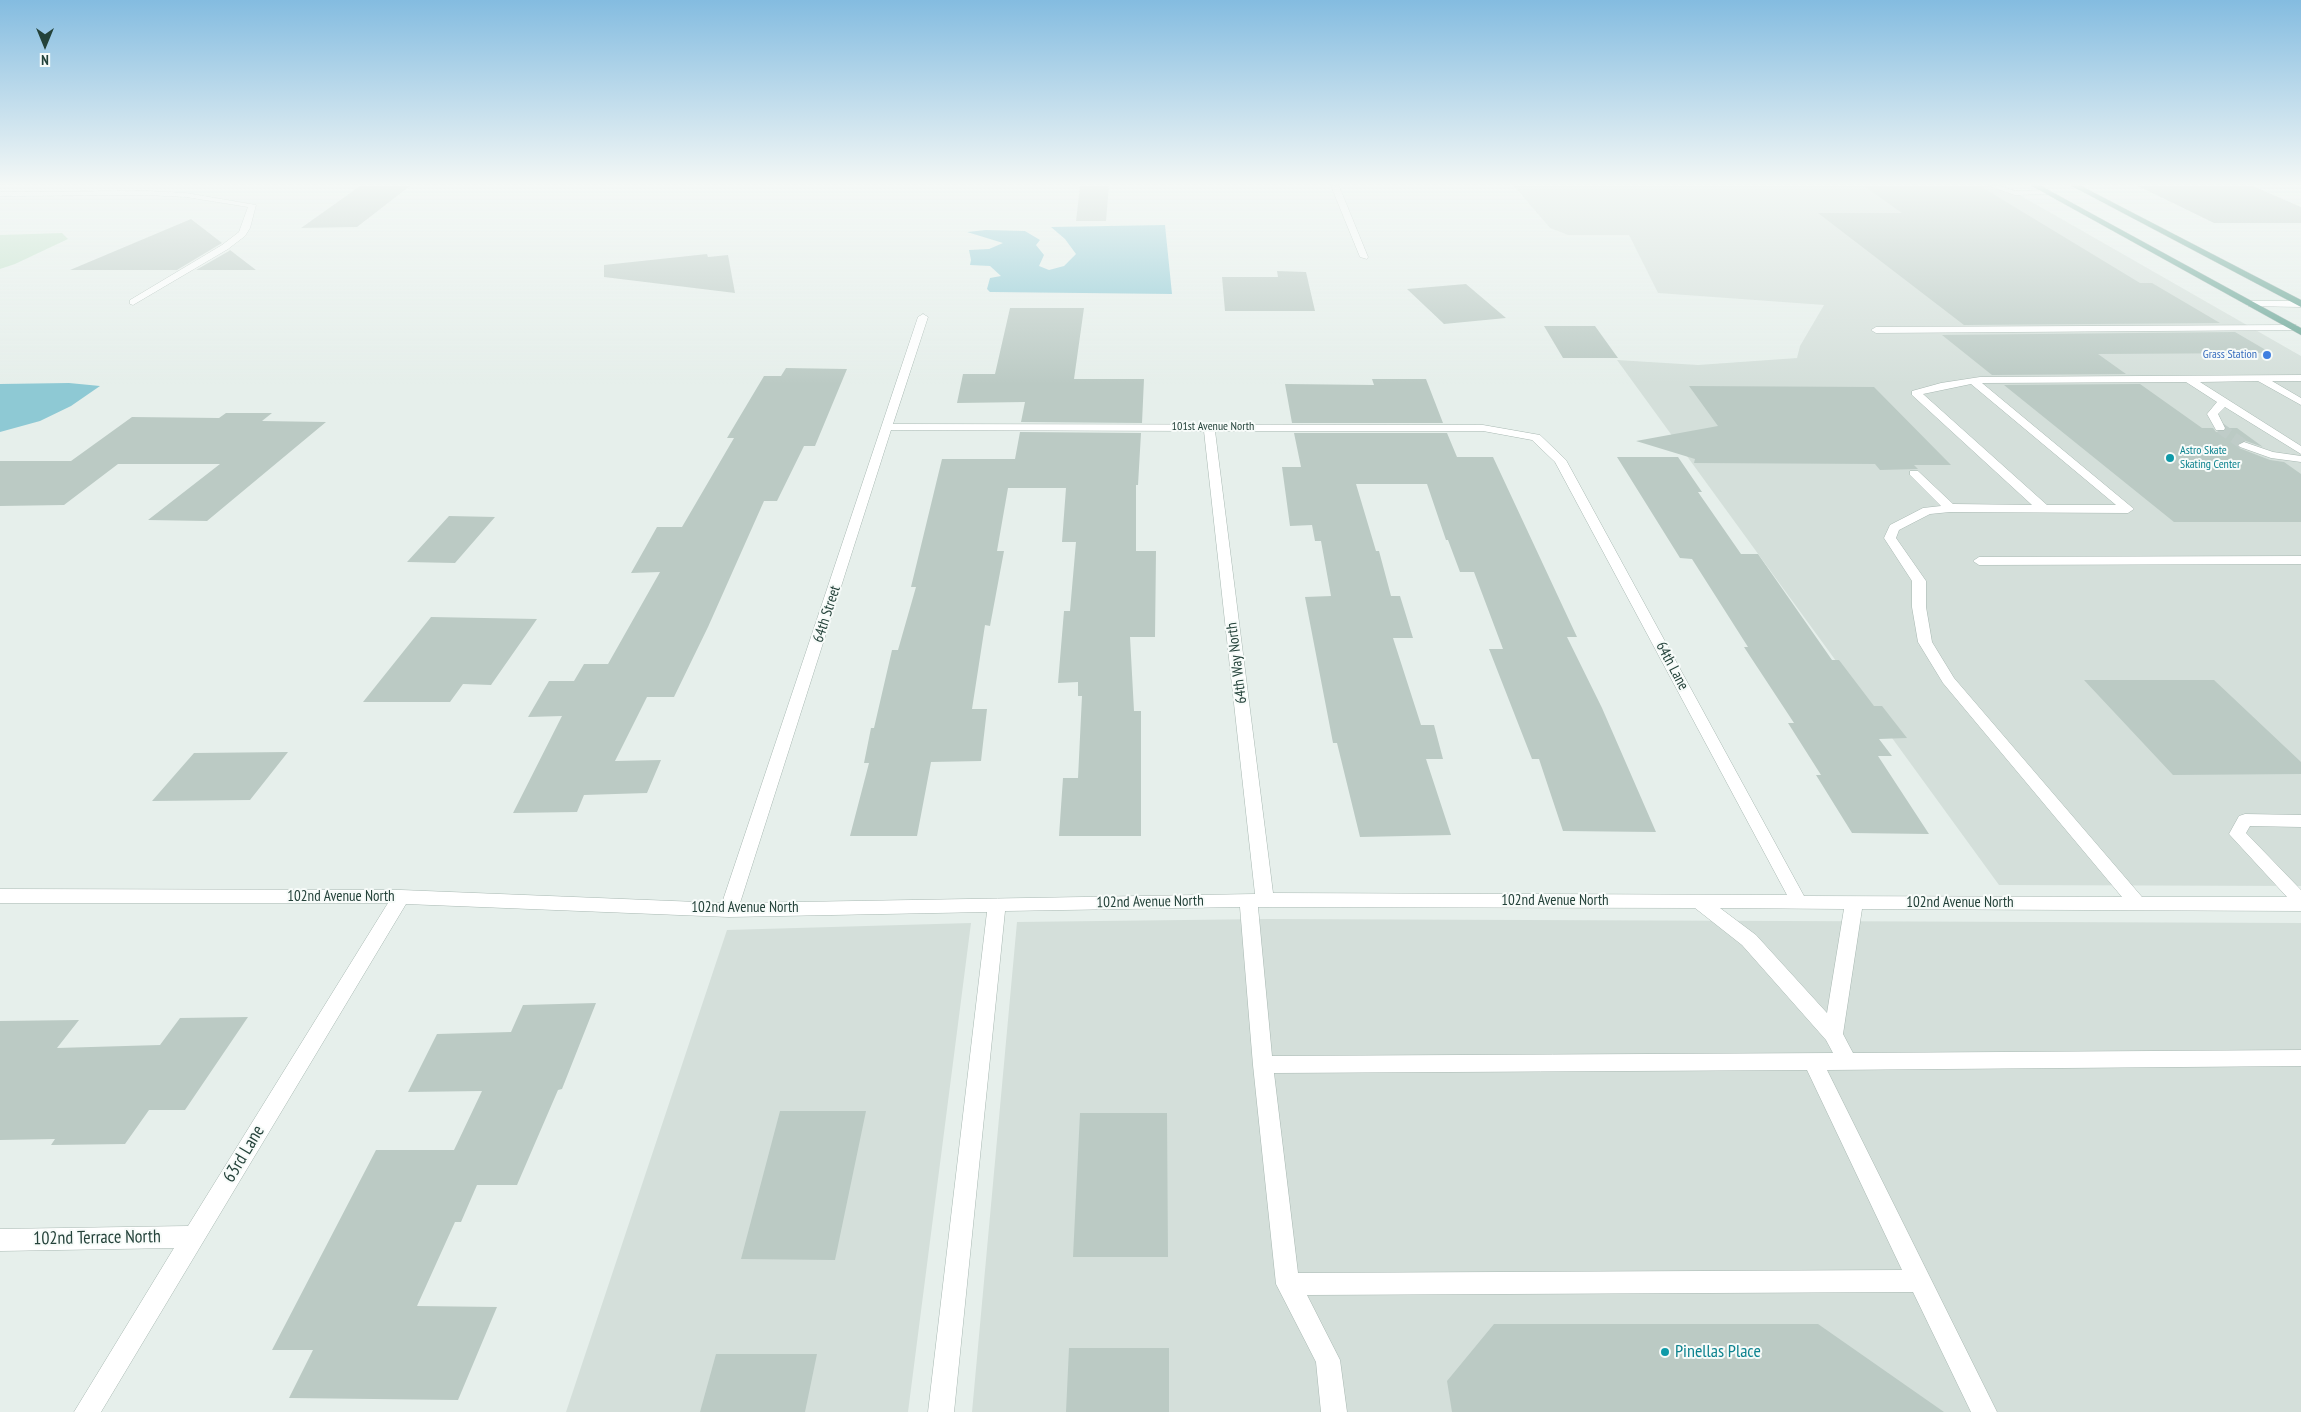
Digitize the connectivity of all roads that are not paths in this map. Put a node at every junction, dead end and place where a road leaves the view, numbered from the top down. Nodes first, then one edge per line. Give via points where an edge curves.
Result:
1 (217, 252) edge
2 (1362, 252) edge
3 (2156, 252) edge
4 (2201, 252) edge
5 (1364, 257) dead end
6 (133, 302) dead end
7 (2251, 304) junction
8 (2301, 304) edge
9 (923, 317) dead end
10 (1876, 330) dead end
11 (2297, 330) edge
12 (2261, 378) junction
13 (2301, 378) edge
14 (2189, 379) junction
15 (1973, 381) junction
16 (2224, 402) junction
17 (2301, 402) edge
18 (1209, 426) junction
19 (889, 427) junction
20 (2220, 428) dead end
21 (1536, 437) joint
22 (2244, 445) tunnel mouth
23 (2301, 451) edge
24 (2301, 459) edge
25 (1914, 473) dead end
26 (1950, 508) junction
27 (2043, 508) junction
28 (2301, 560) edge
29 (1979, 561) dead end
30 (2301, 821) edge
31 (0, 896) edge
32 (401, 897) junction
33 (1257, 900) junction
34 (1699, 902) junction
35 (1799, 902) junction
36 (1854, 903) junction
37 (2137, 903) junction
38 (2301, 903) edge
39 (997, 904) junction
40 (729, 910) junction
41 (1833, 1034) junction
42 (2301, 1058) edge
43 (1847, 1061) junction
44 (1813, 1062) junction
45 (1263, 1065) junction
46 (194, 1237) junction
47 (0, 1240) edge
48 (1920, 1281) junction
49 (1288, 1284) junction
50 (87, 1412) edge
51 (940, 1412) edge
52 (1334, 1412) edge
53 (1984, 1412) edge

1 - 6 street
2 - 5 street
3 - 7 main road
4 - 8 main road
7 - 8 street
7 - 11 main road
9 - 19 street, 64th Street
10 - 11 street
12 - 13 street
12 - 14 street
12 - 17 street
14 - 15 street
14 - 16 street
15 - 27 street via 1916,393
15 - 27 street via 2128,510
16 - 20 street via 2212,414
16 - 23 street
18 - 19 street, 101st Avenue North
18 - 21 street, 101st Avenue North via 1483,428
18 - 33 street, 64th Way North
19 - 40 street, 64th Street
21 - 35 street, 64th Lane via 1560,460
22 - 24 street via 2271,455
25 - 26 street
26 - 27 street
26 - 37 street via 1927,512 1894,528 1890,538 1919,581 1919,607 1925,642 1948,680
28 - 29 street
30 - 38 street via 2245,820 2237,834
31 - 32 street, 102nd Avenue North
32 - 40 street, 102nd Avenue North
32 - 46 street, 63rd Lane
33 - 34 street, 102nd Avenue North
33 - 39 street, 102nd Avenue North
33 - 45 street, 64th Way North
34 - 35 street, 102nd Avenue North
34 - 41 street via 1749,940
35 - 36 street, 102nd Avenue North
36 - 37 street, 102nd Avenue North
36 - 41 street
37 - 38 street, 102nd Avenue North
39 - 40 street, 102nd Avenue North
39 - 51 street
41 - 43 street
42 - 43 street
43 - 44 street
44 - 45 street
44 - 48 street
45 - 49 street, 64th Way North
46 - 47 street, 102nd Terrace North
46 - 50 street, 63rd Lane
48 - 49 street
48 - 53 street
49 - 52 street via 1328,1360

